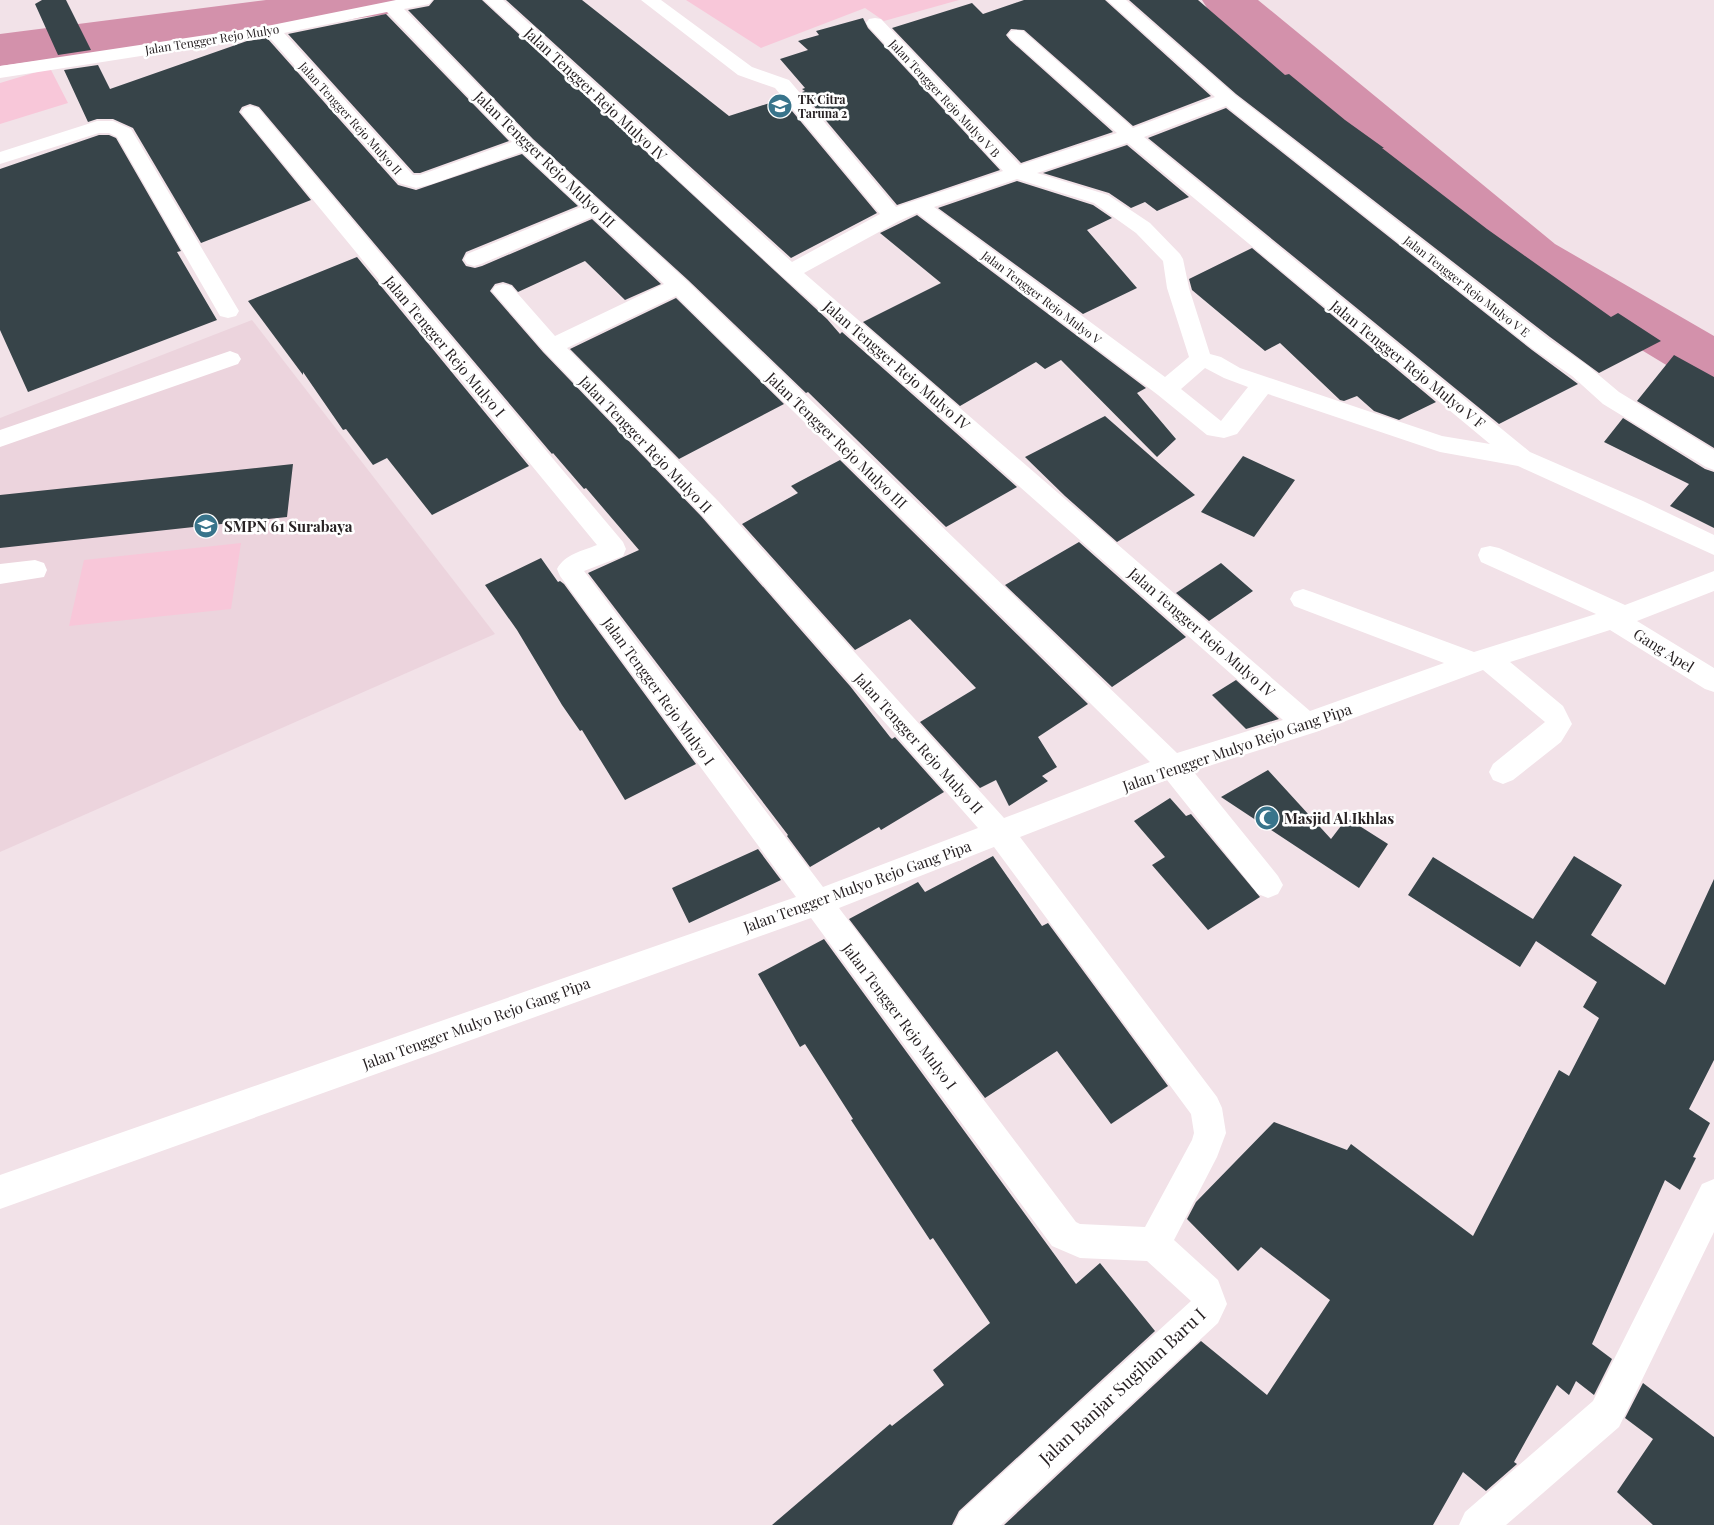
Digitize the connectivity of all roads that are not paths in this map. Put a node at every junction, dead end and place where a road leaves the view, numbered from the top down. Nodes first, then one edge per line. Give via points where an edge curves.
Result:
1 (423, 0) edge
2 (493, 0) edge
3 (650, 0) edge
4 (1116, 0) edge
5 (392, 7) junction
6 (875, 23) dead end
7 (272, 30) junction
8 (1017, 36) dead end
9 (0, 72) edge
10 (1228, 99) junction
11 (250, 112) dead end
12 (1131, 135) junction
13 (526, 144) junction
14 (0, 158) edge
15 (1015, 172) junction
16 (919, 205) junction
17 (596, 208) junction
18 (892, 216) junction
19 (474, 259) dead end
20 (790, 272) junction
21 (679, 286) junction
22 (503, 291) dead end
23 (228, 311) dead end
24 (552, 346) junction
25 (230, 359) dead end
26 (1201, 359) junction
27 (1263, 384) junction
28 (1166, 389) junction
29 (0, 440) edge
30 (1522, 458) junction
31 (1714, 460) edge
32 (1714, 546) edge
33 (1490, 555) dead end
34 (34, 570) dead end
35 (0, 574) edge
36 (1714, 581) edge
37 (1303, 599) dead end
38 (1619, 618) junction
39 (1481, 661) junction
40 (1714, 681) edge
41 (1306, 724) junction
42 (1172, 766) junction
43 (1503, 772) dead end
44 (1000, 833) junction
45 (1268, 885) dead end
46 (816, 903) junction
47 (0, 1192) edge
48 (1712, 1206) edge
49 (1154, 1244) junction
50 (973, 1525) edge
51 (1478, 1525) edge

1 - 5 street, Jalan Tengger Rejo Mulyo
2 - 20 street, Jalan Tengger Rejo Mulyo IV
3 - 18 street via 745,71 782,84
4 - 10 street, Jalan Tengger Rejo Mulyo V E
5 - 7 street, Jalan Tengger Rejo Mulyo
5 - 13 street, Jalan Tengger Rejo Mulyo III
6 - 15 street, Jalan Tengger Rejo Mulyo V B
7 - 9 street, Jalan Tengger Rejo Mulyo
7 - 13 street, Jalan Tengger Rejo Mulyo II via 406,179 425,180
8 - 12 street, Jalan Tengger Rejo Mulyo V F
10 - 12 street
10 - 31 street, Jalan Tengger Rejo Mulyo V E via 1611,398
11 - 46 street, Jalan Tengger Rejo Mulyo I via 614,549 578,562 569,569
12 - 15 street
12 - 30 street, Jalan Tengger Rejo Mulyo V F
13 - 17 street, Jalan Tengger Rejo Mulyo III
14 - 23 street via 97,127 124,133
15 - 16 street
15 - 26 street via 1101,199 1144,228 1173,259 1178,288
16 - 18 street
16 - 28 street, Jalan Tengger Rejo Mulyo V
17 - 19 street
17 - 21 street, Jalan Tengger Rejo Mulyo III
18 - 20 street
20 - 41 street, Jalan Tengger Rejo Mulyo IV
21 - 24 street
21 - 42 street, Jalan Tengger Rejo Mulyo III
22 - 24 street, Jalan Tengger Rejo Mulyo II
24 - 44 street, Jalan Tengger Rejo Mulyo II via 711,509
25 - 29 street
26 - 27 street
26 - 28 street
27 - 28 street, Jalan Tengger Rejo Mulyo V via 1229,428 1224,430 1215,428
27 - 30 street via 1440,444
30 - 32 street, Jalan Tengger Rejo Mulyo V F
33 - 38 street, Gang Apel
34 - 35 street
36 - 38 street, Jalan Tengger Mulyo Rejo Gang Pipa
37 - 39 street
38 - 39 street, Jalan Tengger Mulyo Rejo Gang Pipa
38 - 40 street, Gang Apel
39 - 41 street, Jalan Tengger Mulyo Rejo Gang Pipa
39 - 43 street via 1554,714 1559,724
41 - 42 street, Jalan Tengger Mulyo Rejo Gang Pipa
42 - 44 street, Jalan Tengger Mulyo Rejo Gang Pipa
42 - 45 street, Jalan Tengger Rejo Mulyo III
44 - 46 street, Jalan Tengger Mulyo Rejo Gang Pipa
44 - 49 street, Jalan Tengger Rejo Mulyo II via 1206,1108 1210,1133 1206,1146
46 - 47 street, Jalan Tengger Mulyo Rejo Gang Pipa
46 - 49 street, Jalan Tengger Rejo Mulyo I via 1064,1234 1080,1241
48 - 51 street via 1606,1414
49 - 50 street, Jalan Banjar Sugihan Baru I via 1206,1292 1210,1304 1206,1311

